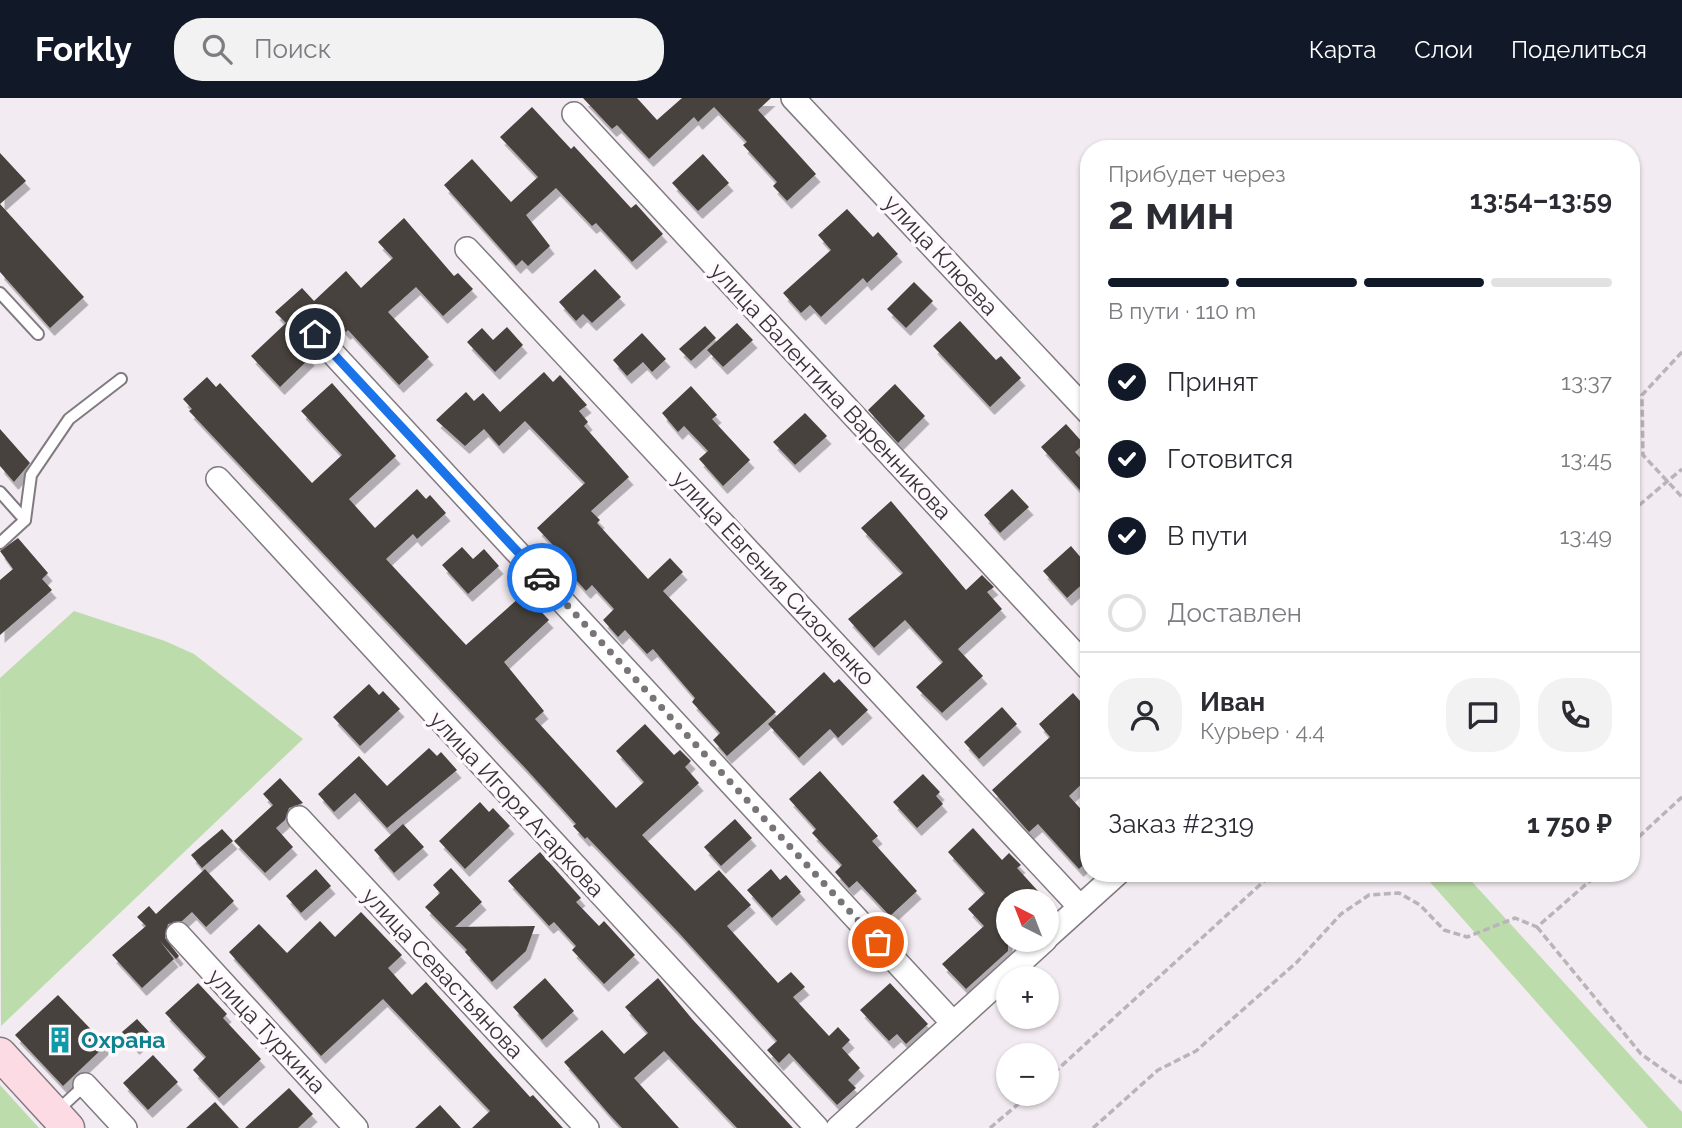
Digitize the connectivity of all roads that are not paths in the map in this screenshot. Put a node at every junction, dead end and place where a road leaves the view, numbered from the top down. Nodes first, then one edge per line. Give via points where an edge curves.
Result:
1 (793, 98) edge
2 (574, 114) dead end
3 (467, 249) dead end
4 (0, 293) edge
5 (38, 334) dead end
6 (315, 334) dead end
7 (121, 379) dead end
8 (1080, 403) edge
9 (218, 479) dead end
10 (0, 492) edge
11 (25, 520) junction
12 (0, 543) edge
13 (1080, 659) edge
14 (299, 818) dead end
15 (1108, 882) edge
16 (1080, 908) junction
17 (1059, 927) edge
18 (178, 934) dead end
19 (1032, 952) edge
20 (953, 1023) junction
21 (16, 1066) edge
22 (85, 1085) joint
23 (61, 1121) edge
24 (125, 1128) edge
25 (356, 1128) edge
26 (587, 1128) edge
27 (817, 1128) edge
28 (838, 1128) edge

1 - 8 street, улица Клюева
2 - 13 street, улица Валентина Варенникова
3 - 16 street, улица Евгения Сизоненко
4 - 5 lane
6 - 20 street
7 - 11 lane via 69,419 32,475
9 - 27 street, улица Игоря Агаркова
10 - 11 lane
11 - 12 lane
14 - 26 street, улица Севастьянова
15 - 16 street
16 - 17 street
18 - 25 street, улица Туркина
19 - 20 street
20 - 28 street
21 - 23 street
22 - 23 lane
22 - 24 street

